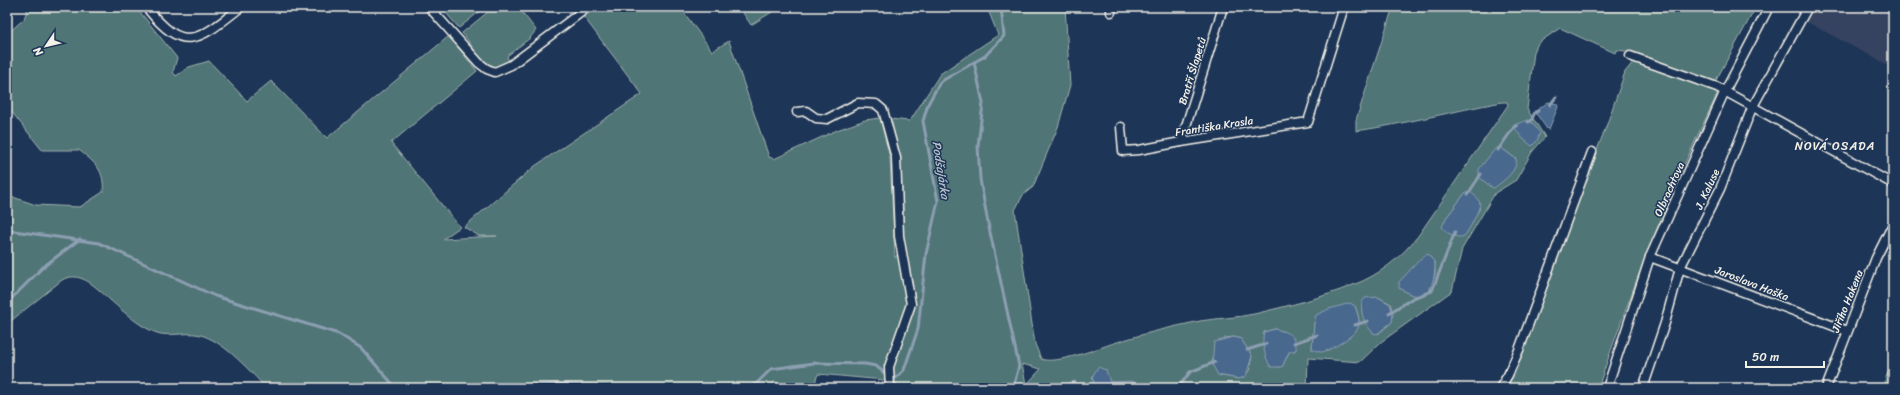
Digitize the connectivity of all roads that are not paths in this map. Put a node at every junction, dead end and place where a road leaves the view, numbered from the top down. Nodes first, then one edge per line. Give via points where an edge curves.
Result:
1 (241, 7) edge
2 (429, 7) edge
3 (588, 7) edge
4 (1223, 7) edge
5 (1344, 7) edge
6 (1770, 7) edge
7 (1808, 7) edge
8 (147, 8) edge
9 (1630, 56) dead end
10 (1724, 92) junction
11 (1752, 108) junction
12 (797, 112) dead end
13 (1121, 127) dead end
14 (1181, 142) junction
15 (1592, 152) dead end
16 (1893, 184) edge
17 (1893, 224) edge
18 (1650, 257) junction
19 (1680, 268) junction
20 (1847, 331) junction
21 (890, 388) edge
22 (1500, 388) edge
23 (1607, 388) edge
24 (1643, 388) edge
25 (1826, 388) edge

1 - 8 street via 206,34 194,38 176,36 168,32
2 - 3 street via 479,63 495,72 511,65
4 - 14 street, Bratří Šlapetů
5 - 14 street, Františka Krasla via 1308,122
6 - 10 street, Olbrachtova
7 - 11 street, J. Kaluse
9 - 10 street
10 - 11 street
10 - 18 street, Olbrachtova
11 - 16 street
11 - 19 street, J. Kaluse via 1720,189
12 - 21 street via 806,111 816,118 827,118 858,103 876,104 883,110 896,158 899,236 911,304 889,368
13 - 14 street, Františka Krasla via 1123,151
15 - 22 street via 1519,350
17 - 20 street, Jiřího Hakena via 1876,258
18 - 19 street, Jaroslava Haška
18 - 23 street, Olbrachtova
19 - 20 street, Jaroslava Haška
19 - 24 street, J. Kaluse
20 - 25 street, Jiřího Hakena

